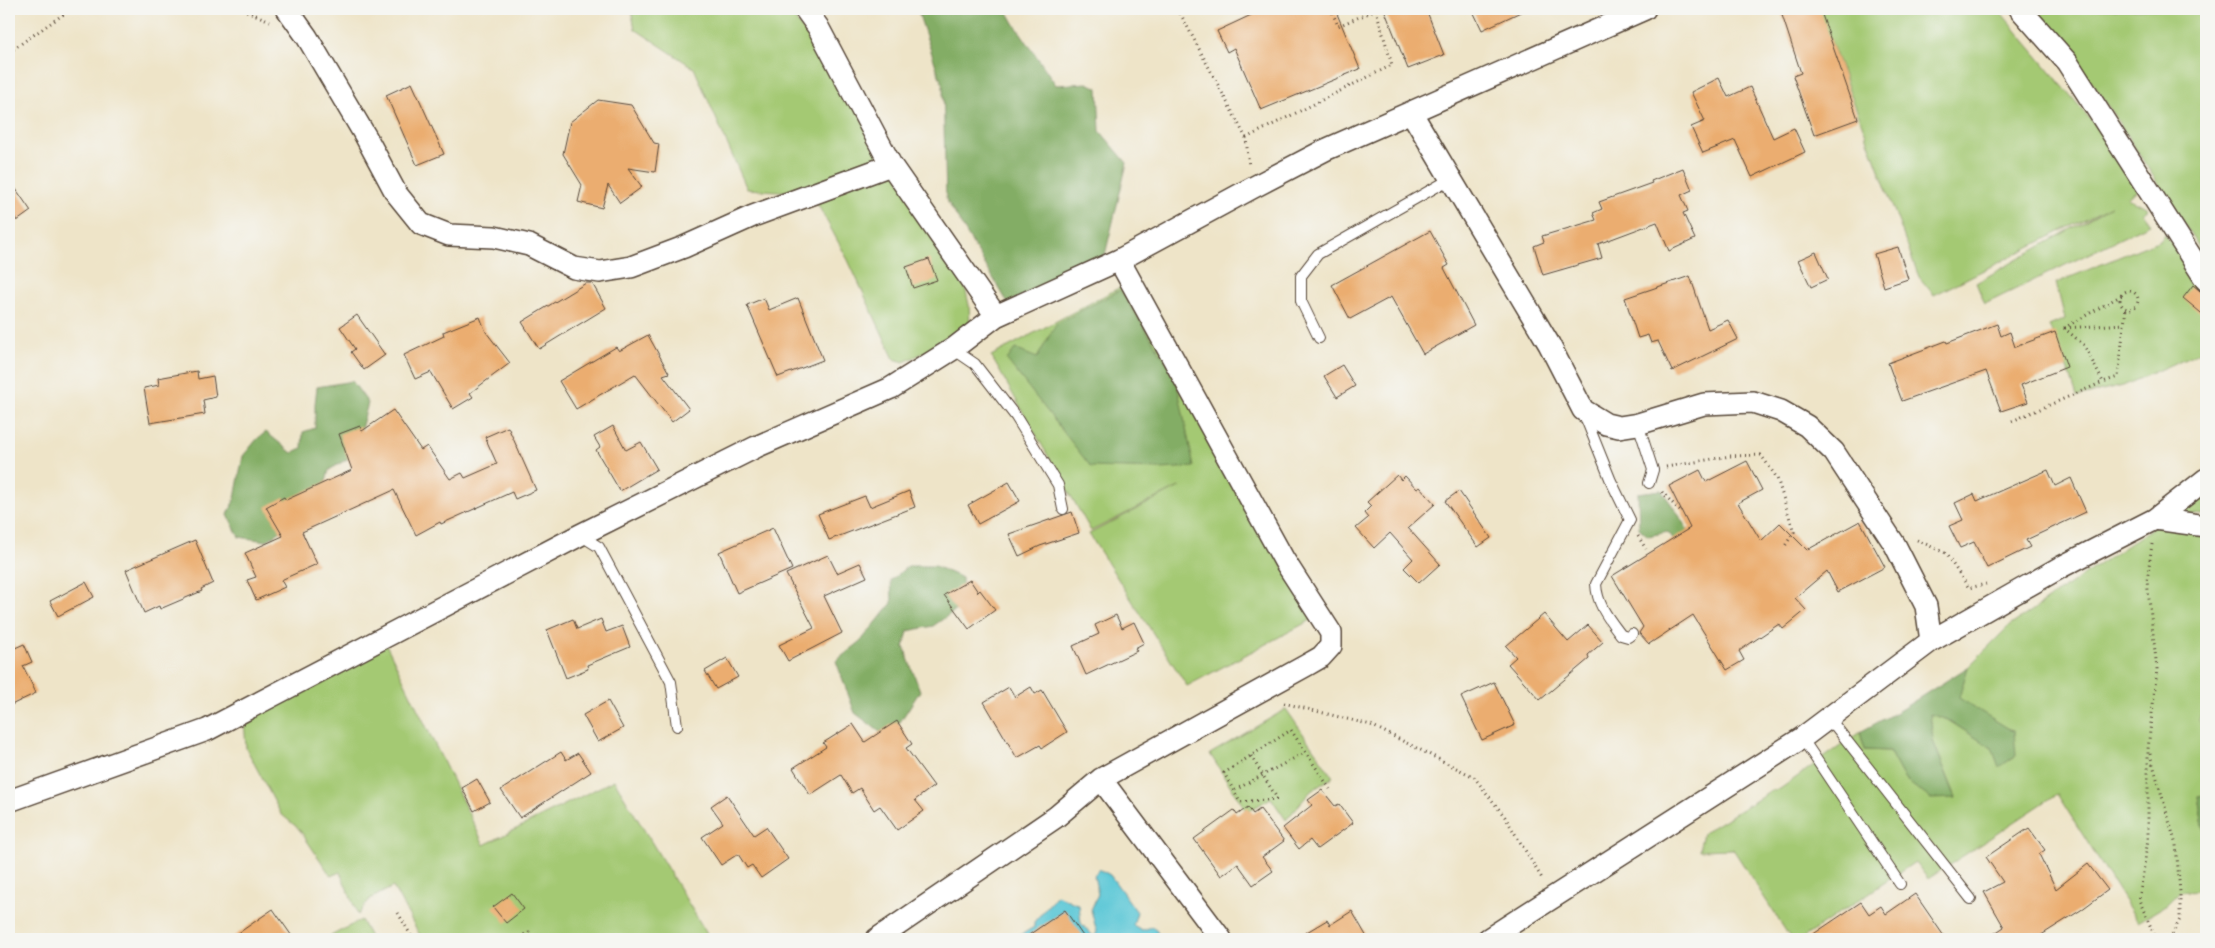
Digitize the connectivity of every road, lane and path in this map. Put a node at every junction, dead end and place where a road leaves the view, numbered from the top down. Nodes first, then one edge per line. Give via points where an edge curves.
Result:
1 (71, 9) edge
2 (287, 9) edge
3 (805, 9) edge
4 (1178, 9) edge
5 (1331, 9) edge
6 (1646, 9) edge
7 (2020, 9) edge
8 (9, 52) edge
9 (1411, 112) junction
10 (1246, 138) junction
11 (891, 164) junction
12 (1452, 178) junction
13 (1252, 188) junction
14 (1120, 260) junction
15 (2206, 280) edge
16 (2122, 295) junction
17 (2126, 308) junction
18 (996, 316) junction
19 (2124, 324) junction
20 (2064, 328) junction
21 (1319, 338) dead end
22 (953, 350) junction
23 (2103, 382) junction
24 (1583, 410) junction
25 (2012, 421) dead end
26 (1638, 424) junction
27 (1653, 470) junction
28 (2206, 479) edge
29 (1649, 483) joint
30 (1063, 510) dead end
31 (1680, 511) dead end
32 (2155, 519) junction
33 (1882, 523) junction
34 (2206, 526) edge
35 (580, 535) junction
36 (1785, 546) dead end
37 (1987, 584) dead end
38 (1632, 634) dead end
39 (1931, 641) junction
40 (1253, 695) junction
41 (1829, 718) junction
42 (677, 726) dead end
43 (1802, 738) junction
44 (2148, 749) junction
45 (1304, 753) junction
46 (1250, 756) junction
47 (1263, 775) junction
48 (1102, 779) junction
49 (1330, 789) dead end
50 (1235, 790) junction
51 (9, 801) edge
52 (1900, 884) dead end
53 (1553, 897) junction
54 (1971, 899) dead end
55 (398, 913) dead end
56 (413, 939) edge
57 (515, 939) edge
58 (532, 939) edge
59 (877, 939) edge
60 (1221, 939) edge
61 (1488, 939) edge
62 (2156, 939) edge
63 (2170, 939) edge

1 - 8 path
2 - 11 street via 307,37 396,193 421,224 449,235 494,237 529,245 574,268 600,272 631,267
3 - 11 street via 818,27
4 - 10 path
5 - 10 path via 1338,26 1376,10 1392,65
6 - 9 street
7 - 15 street via 2067,62
9 - 12 street
9 - 13 street via 1325,150
10 - 13 path
11 - 18 street
12 - 21 lane via 1318,254 1301,276 1301,301
12 - 24 street via 1549,344
13 - 14 street
14 - 18 street
14 - 40 street via 1284,560 1331,633 1331,646 1321,657
16 - 17 path via 2121,304
16 - 17 path via 2132,291 2138,297 2134,307
16 - 20 path
17 - 19 path
18 - 22 street
19 - 20 path
19 - 23 path via 2118,377
20 - 23 path via 2084,345
22 - 30 lane via 975,364 1016,417 1058,485
22 - 35 street via 891,388 756,447
23 - 25 path
24 - 26 street via 1606,424 1620,427
24 - 38 lane via 1610,481 1630,520 1596,584 1597,595 1600,606 1621,635
26 - 27 lane
26 - 33 street via 1704,404 1753,402 1780,411 1807,426 1834,452
27 - 29 lane
27 - 36 path via 1730,456 1761,455 1777,478 1794,532
28 - 32 street
29 - 31 path via 1669,497
32 - 34 street
32 - 39 street via 2061,567
32 - 44 path via 2147,581 2157,669
33 - 37 path via 1945,553 1969,588
33 - 39 street via 1926,606
35 - 42 lane via 599,547 670,682
35 - 51 street via 207,730
39 - 41 street
40 - 48 street
40 - 53 path via 1370,725 1474,777 1505,817
41 - 43 street
41 - 54 lane
43 - 52 lane
43 - 53 street
44 - 62 path via 2148,839 2139,900
44 - 63 path via 2176,845 2180,919
45 - 46 path via 1290,730
45 - 47 path
45 - 49 path
46 - 47 path
46 - 50 path via 1224,773
47 - 50 path
47 - 50 path via 1277,798 1240,802
48 - 59 street via 1056,817
48 - 60 street
53 - 61 street
55 - 56 path
57 - 58 path via 529,932

